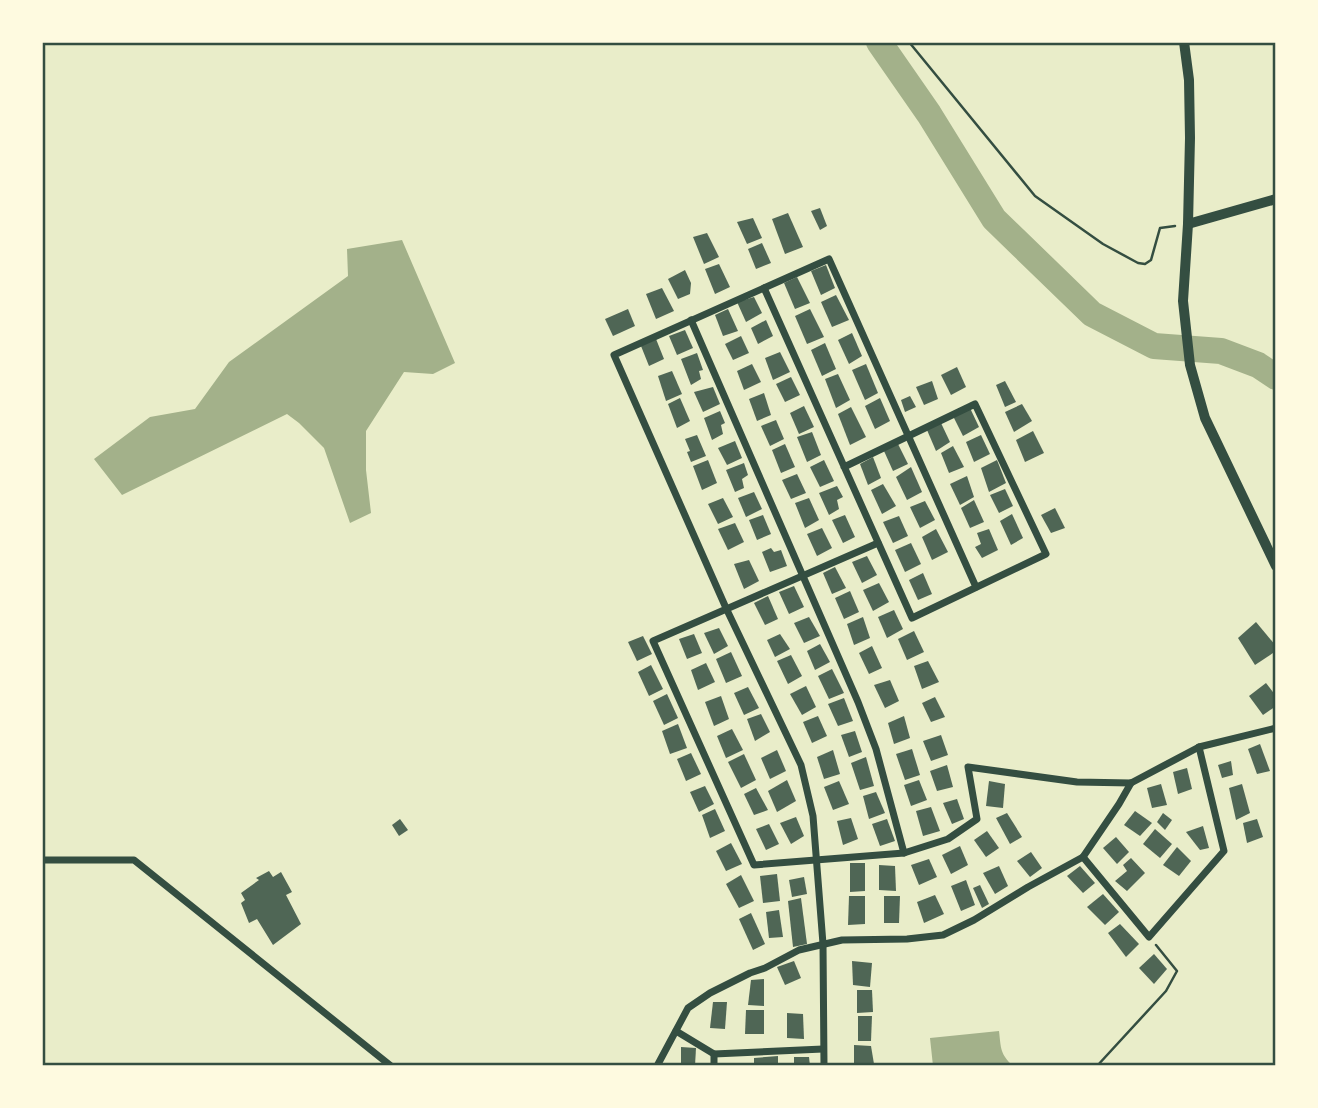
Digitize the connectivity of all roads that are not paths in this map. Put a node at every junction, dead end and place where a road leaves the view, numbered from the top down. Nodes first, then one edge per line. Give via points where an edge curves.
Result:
1 (1184, 42) edge
2 (1276, 199) edge
3 (1188, 224) junction
4 (764, 288) junction
5 (691, 320) junction
6 (908, 436) junction
7 (844, 467) junction
8 (878, 543) junction
9 (1276, 566) edge
10 (803, 576) junction
11 (976, 587) junction
12 (726, 608) junction
13 (1276, 728) edge
14 (1199, 747) junction
15 (1131, 783) junction
16 (904, 853) junction
17 (1083, 857) junction
18 (42, 860) edge
19 (816, 860) junction
20 (823, 944) junction
21 (676, 1031) junction
22 (823, 1049) junction
23 (714, 1054) junction
24 (391, 1066) edge
25 (657, 1066) edge
26 (714, 1066) edge
27 (824, 1066) edge

1 - 3 street via 1189,80
2 - 3 street
3 - 9 street via 1183,301 1190,365 1205,418
4 - 5 street
4 - 6 street via 829,259
4 - 7 street
5 - 10 street
5 - 12 street via 614,355
6 - 7 street
6 - 11 street
6 - 11 street via 975,404 1046,554
7 - 8 street
8 - 10 street
8 - 11 street via 912,618
10 - 12 street
10 - 16 street via 876,749
12 - 19 street via 801,765 813,816
12 - 19 street via 653,641 754,864
13 - 14 street
14 - 15 street
14 - 17 street via 1224,851 1149,937
15 - 16 street via 1077,782 968,767 977,819 948,839
15 - 17 street
16 - 19 street
17 - 20 street via 943,935
18 - 24 street via 134,860
19 - 20 street
20 - 21 street via 799,950 710,993 688,1008
20 - 22 street
21 - 23 street
21 - 25 street
22 - 23 street
22 - 27 street
23 - 26 street

